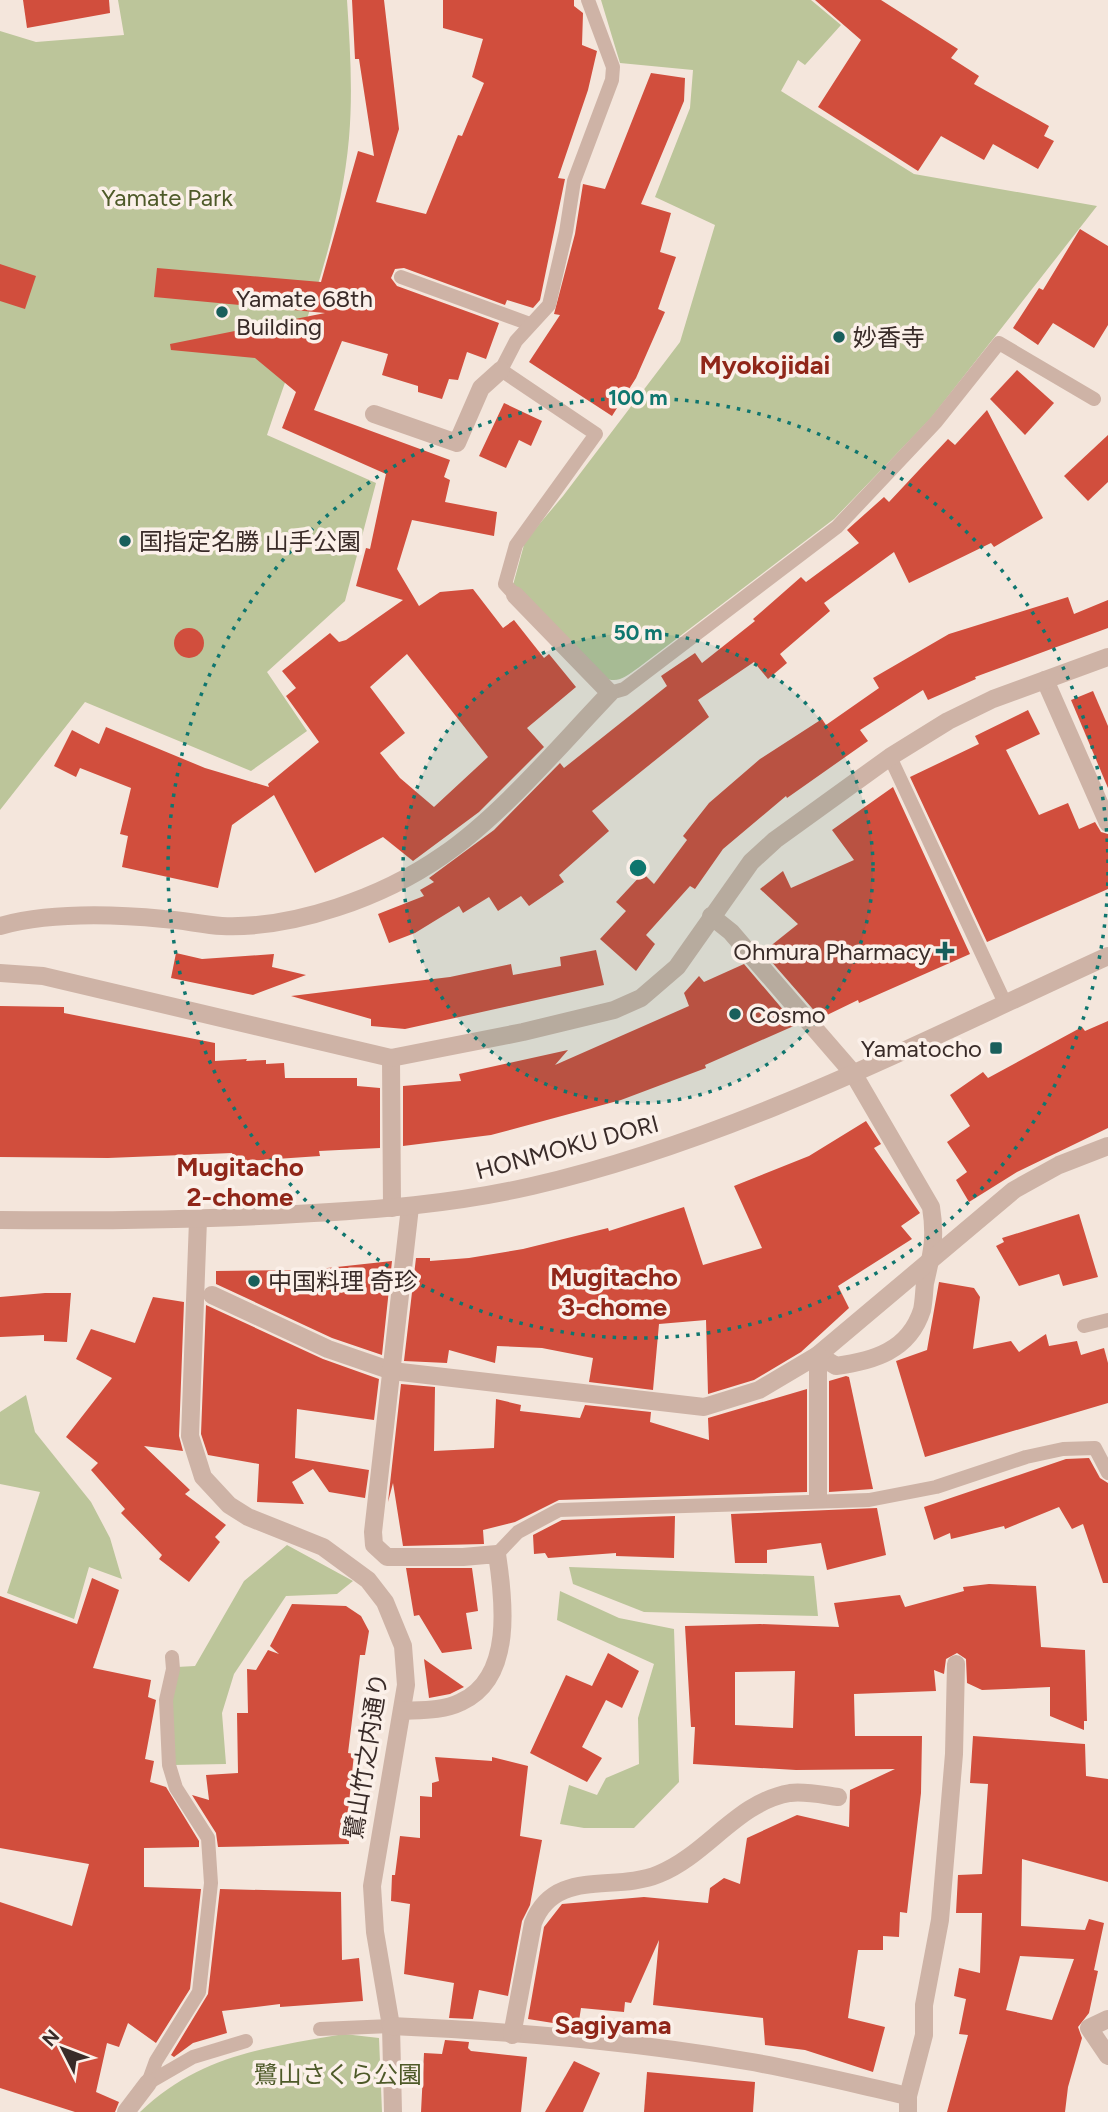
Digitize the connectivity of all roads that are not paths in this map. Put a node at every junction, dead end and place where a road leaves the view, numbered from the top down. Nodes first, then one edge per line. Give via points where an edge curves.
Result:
1 (588, 0) edge
2 (401, 277) dead end
3 (530, 324) junction
4 (501, 370) junction
5 (1094, 399) dead end
6 (374, 414) dead end
7 (516, 594) joint
8 (1108, 657) edge
9 (1045, 680) junction
10 (610, 693) junction
11 (890, 757) junction
12 (1108, 823) edge
13 (711, 916) junction
14 (0, 926) edge
15 (1108, 956) edge
16 (0, 973) edge
17 (1005, 1003) junction
18 (391, 1058) junction
19 (853, 1073) junction
20 (1108, 1146) edge
21 (401, 1208) junction
22 (0, 1220) edge
23 (198, 1220) junction
24 (934, 1255) junction
25 (212, 1295) dead end
26 (1108, 1320) edge
27 (1084, 1326) dead end
28 (818, 1355) junction
29 (392, 1371) junction
30 (1108, 1473) edge
31 (818, 1499) junction
32 (497, 1554) junction
33 (172, 1657) dead end
34 (956, 1664) dead end
35 (402, 1711) junction
36 (838, 1797) dead end
37 (1108, 2019) edge
38 (391, 2026) junction
39 (320, 2029) dead end
40 (512, 2035) junction
41 (246, 2041) dead end
42 (1108, 2056) edge
43 (148, 2083) junction
44 (908, 2104) edge
45 (126, 2112) edge
46 (393, 2112) edge

1 - 3 lane via 613,67 612,80 574,181 549,305
2 - 3 lane
3 - 4 lane
4 - 6 street via 481,388 457,443
4 - 7 lane via 596,435 516,545 505,584
5 - 10 lane via 999,343 936,422 836,527 624,688
7 - 10 street
8 - 9 street
9 - 11 street via 948,721
9 - 12 street
10 - 14 street via 510,798 443,856 321,913 224,926 127,916 22,920
11 - 13 street via 775,840 732,884
11 - 17 lane
13 - 18 street via 677,967 641,998 614,1010
13 - 19 street via 731,932
15 - 17 street, HONMOKU DORI
16 - 18 street via 43,976
17 - 19 street, HONMOKU DORI
18 - 21 street
19 - 21 street, HONMOKU DORI via 653,1152 534,1186
19 - 24 street via 931,1207
20 - 24 street via 1014,1190
21 - 23 street, HONMOKU DORI
21 - 29 street
22 - 23 street, HONMOKU DORI
23 - 35 street, 鷺山竹之内通り via 190,1436 198,1466 213,1491 229,1505 323,1547 368,1580 385,1602 403,1646 406,1685
24 - 28 street
24 - 28 street via 914,1326 887,1354 836,1366
25 - 29 street via 328,1349
26 - 27 lane
28 - 29 street via 759,1390 704,1407
28 - 31 street
29 - 32 street via 374,1545 387,1557
30 - 31 lane via 1095,1448 1063,1449 936,1488 869,1500
31 - 32 lane via 559,1510 518,1532
32 - 35 street via 504,1625 489,1675 472,1695 454,1705
33 - 43 lane via 166,1700 169,1765 176,1788 208,1838 211,1883 199,1992
34 - 44 street via 954,1754 940,1920 924,2005 924,2035
35 - 38 street, 鷺山竹之内通り via 372,1886
36 - 40 street via 791,1793 771,1798 669,1870 649,1878 558,1891 539,1909 533,1923
37 - 42 street via 1089,2028
38 - 39 lane
38 - 40 street
38 - 46 street, 鷺山竹之内通り
40 - 44 street via 748,2061
41 - 43 lane via 192,2057
43 - 45 street

